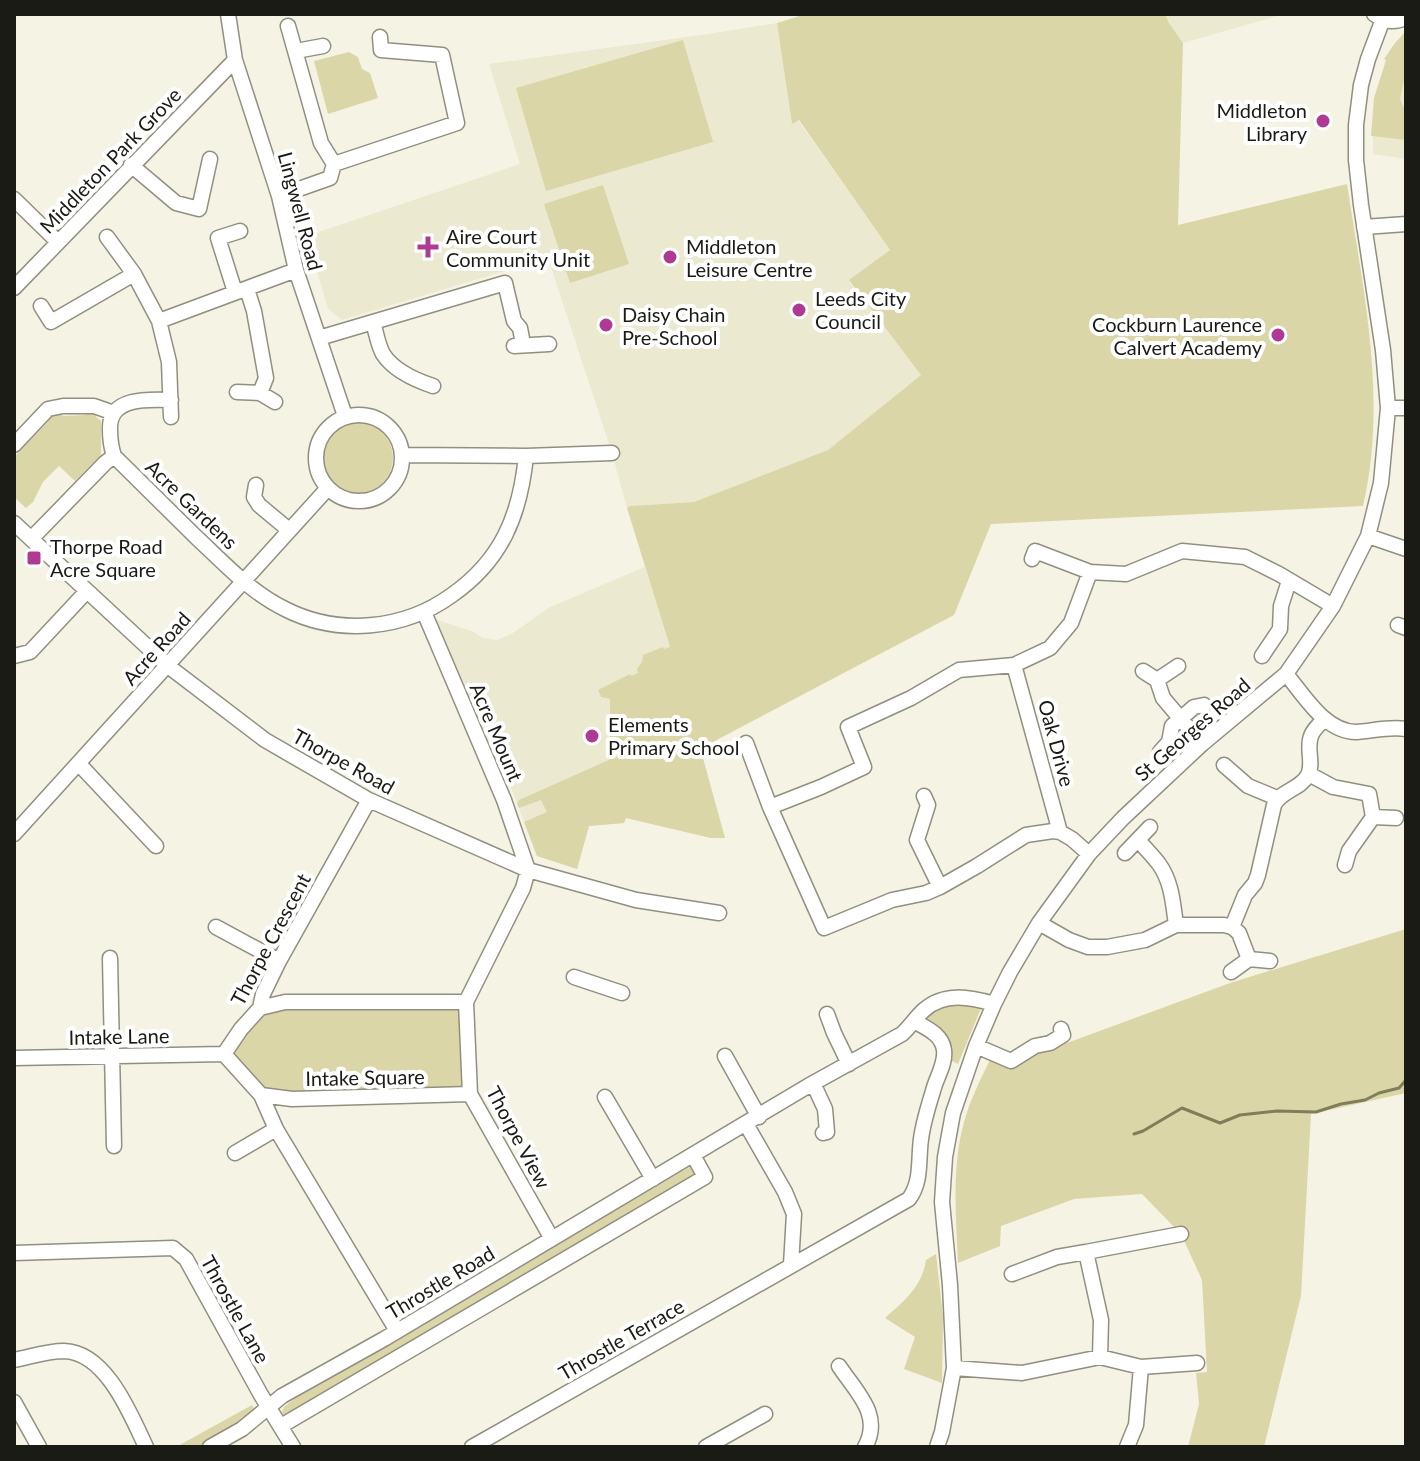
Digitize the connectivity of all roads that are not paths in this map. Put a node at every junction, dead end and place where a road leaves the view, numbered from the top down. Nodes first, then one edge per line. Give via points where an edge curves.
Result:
1 (228, 14) edge
2 (1379, 17) edge
3 (1406, 18) edge
4 (288, 26) dead end
5 (380, 37) dead end
6 (323, 46) dead end
7 (296, 51) junction
8 (235, 60) junction
9 (210, 159) dead end
10 (334, 164) junction
11 (131, 165) junction
12 (279, 196) junction
13 (14, 199) edge
14 (1406, 224) edge
15 (1364, 227) junction
16 (240, 231) dead end
17 (107, 237) dead end
18 (58, 242) junction
19 (296, 270) junction
20 (134, 274) junction
21 (14, 288) edge
22 (241, 291) junction
23 (41, 306) dead end
24 (159, 321) junction
25 (373, 322) junction
26 (319, 338) junction
27 (549, 344) dead end
28 (433, 386) dead end
29 (237, 392) dead end
30 (260, 393) junction
31 (171, 400) junction
32 (275, 402) dead end
33 (1388, 408) junction
34 (1406, 408) edge
35 (114, 413) junction
36 (345, 416) junction
37 (171, 417) dead end
38 (14, 445) edge
39 (612, 453) dead end
40 (402, 455) junction
41 (114, 456) junction
42 (526, 456) junction
43 (256, 485) dead end
44 (328, 488) junction
45 (14, 523) edge
46 (289, 530) junction
47 (1368, 536) junction
48 (31, 539) junction
49 (1406, 549) edge
50 (1032, 559) dead end
51 (1090, 572) junction
52 (242, 581) junction
53 (1289, 581) junction
54 (87, 591) junction
55 (1333, 606) junction
56 (424, 612) junction
57 (14, 656) edge
58 (1262, 656) dead end
59 (1014, 665) junction
60 (168, 666) junction
61 (1178, 666) dead end
62 (1143, 671) dead end
63 (1286, 674) junction
64 (1157, 680) junction
65 (1204, 705) dead end
66 (1181, 719) junction
67 (1323, 720) junction
68 (1406, 729) edge
69 (746, 743) dead end
70 (1202, 744) junction
71 (1160, 752) dead end
72 (79, 764) junction
73 (1224, 765) dead end
74 (1309, 774) junction
75 (924, 796) dead end
76 (1277, 798) junction
77 (369, 800) junction
78 (770, 807) junction
79 (1373, 817) junction
80 (1396, 818) dead end
81 (1150, 827) dead end
82 (1060, 832) junction
83 (14, 834) edge
84 (1138, 840) junction
85 (156, 846) dead end
86 (1125, 853) dead end
87 (1089, 854) junction
88 (1345, 865) dead end
89 (528, 870) junction
90 (940, 887) junction
91 (719, 913) dead end
92 (1039, 923) junction
93 (1176, 925) junction
94 (216, 927) dead end
95 (1232, 927) junction
96 (110, 958) dead end
97 (1249, 959) junction
98 (279, 961) junction
99 (1270, 961) dead end
100 (1231, 972) dead end
101 (574, 977) dead end
102 (622, 993) dead end
103 (466, 1002) junction
104 (994, 1004) junction
105 (260, 1008) junction
106 (827, 1014) dead end
107 (914, 1021) junction
108 (1065, 1032) dead end
109 (976, 1046) junction
110 (224, 1054) junction
111 (114, 1056) junction
112 (725, 1056) dead end
113 (14, 1058) edge
114 (849, 1064) junction
115 (813, 1083) junction
116 (470, 1094) junction
117 (261, 1095) junction
118 (605, 1097) dead end
119 (752, 1120) junction
120 (276, 1129) junction
121 (823, 1133) dead end
122 (114, 1146) dead end
123 (235, 1153) dead end
124 (693, 1155) junction
125 (653, 1179) junction
126 (1181, 1234) dead end
127 (552, 1239) junction
128 (1086, 1252) junction
129 (14, 1253) edge
130 (791, 1265) junction
131 (1012, 1274) dead end
132 (397, 1331) junction
133 (1100, 1357) junction
134 (14, 1360) edge
135 (1197, 1363) dead end
136 (839, 1366) dead end
137 (1141, 1367) junction
138 (954, 1368) junction
139 (14, 1402) edge
140 (268, 1407) junction
141 (765, 1414) dead end
142 (281, 1426) junction
143 (39, 1447) edge
144 (146, 1447) edge
145 (210, 1447) edge
146 (293, 1447) edge
147 (472, 1447) edge
148 (706, 1447) edge
149 (865, 1447) edge
150 (937, 1447) edge
151 (1127, 1447) edge

1 - 8 street, Lingwell Road
2 - 3 street, St Georges Road via 1393,22
2 - 15 street, St Georges Road via 1356,125
4 - 7 street
5 - 10 street via 381,50 442,55 457,123
6 - 7 street
7 - 10 street via 321,143
8 - 11 street, Middleton Park Grove
8 - 12 street, Lingwell Road
9 - 11 street via 199,209 176,203
10 - 12 street via 330,178
11 - 18 street, Middleton Park Grove
12 - 19 street, Lingwell Road
13 - 18 street
14 - 15 street
15 - 33 street, St Georges Road
16 - 22 street via 218,238
17 - 20 street
18 - 21 street, Middleton Park Grove
19 - 22 street
19 - 26 street, Lingwell Road
20 - 23 street via 51,322
20 - 24 street
22 - 24 street
22 - 30 street via 254,311 266,378
24 - 31 street
25 - 26 street
25 - 27 street via 505,283 520,328 518,345
25 - 28 street via 391,363
26 - 36 street, Lingwell Road
29 - 30 street
30 - 32 street
31 - 35 street via 129,402
31 - 37 street
33 - 34 street
33 - 47 street, St Georges Road via 1383,469
35 - 38 street via 94,406 48,409
35 - 41 street
36 - 40 street via 360,414 384,422
36 - 44 street via 328,427 316,450 319,475
39 - 42 street
40 - 42 street
40 - 44 street via 395,481 378,496 355,501
41 - 48 street
41 - 52 street, Acre Gardens
42 - 56 street, Acre Gardens via 515,512 502,541 476,575
43 - 46 street via 259,505
44 - 46 street, Acre Road
45 - 48 street, Thorpe Road
46 - 52 street, Acre Road
47 - 49 street
47 - 55 street, St Georges Road
48 - 54 street, Thorpe Road
50 - 51 street via 1035,551
51 - 53 street via 1126,574 1182,551 1245,557
51 - 59 street via 1071,623 1050,648
52 - 56 street, Acre Gardens via 285,609 329,623 372,625
52 - 60 street, Acre Road
53 - 55 street
53 - 58 street via 1280,629
54 - 57 street via 30,652
54 - 60 street, Thorpe Road
55 - 63 street, St Georges Road
56 - 89 street, Acre Mount
59 - 78 street via 959,670 848,727 864,767
59 - 82 street, Oak Drive
60 - 72 street, Acre Road
60 - 77 street, Thorpe Road via 265,740
61 - 64 street
62 - 64 street
63 - 67 street
63 - 70 street, St Georges Road
64 - 66 street via 1163,698
65 - 66 street
66 - 70 street
66 - 71 street
67 - 68 street via 1350,732
67 - 74 street via 1310,738
69 - 78 street
70 - 87 street, St Georges Road
72 - 83 street, Acre Road
72 - 85 street
73 - 76 street via 1248,786
74 - 76 street
74 - 79 street via 1333,787 1369,794
75 - 90 street via 928,805 917,840
76 - 95 street via 1258,875
77 - 89 street, Thorpe Road
77 - 98 street, Thorpe Crescent
78 - 90 street via 824,928
79 - 80 street
79 - 88 street
81 - 84 street
82 - 87 street
82 - 90 street via 1026,835
84 - 86 street
84 - 93 street via 1167,878
87 - 92 street, St Georges Road
89 - 91 street, Thorpe Road via 636,900
89 - 103 street, Thorpe View
92 - 93 street via 1084,946 1107,947 1145,940
92 - 104 street, St Georges Road
93 - 95 street
94 - 98 street
95 - 97 street
96 - 111 street
97 - 99 street
97 - 100 street
98 - 105 street, Thorpe Crescent
101 - 102 street
103 - 105 street via 285,1002
103 - 116 street, Thorpe View
104 - 107 street, Throstle Road via 952,997 930,1005
104 - 109 street, St Georges Road
105 - 110 street, Thorpe Crescent
106 - 114 street
107 - 114 street, Throstle Road via 902,1034
107 - 130 street, Throstle Terrace via 935,1033 945,1051 925,1117 915,1190 909,1199
108 - 109 street via 1011,1061
109 - 138 street, St Georges Road via 953,1113 942,1185
110 - 111 street, Intake Lane
110 - 117 street
111 - 113 street, Intake Lane
111 - 122 street
112 - 119 street
114 - 115 street, Throstle Road
115 - 119 street, Throstle Road
115 - 121 street via 825,1109
116 - 117 street, Intake Square via 292,1099
116 - 127 street, Thorpe View
117 - 120 street
118 - 125 street
119 - 124 street, Throstle Road
119 - 130 street via 794,1214
120 - 123 street
120 - 132 street
124 - 125 street, Throstle Road
124 - 142 street via 705,1177
125 - 127 street, Throstle Road
126 - 128 street
127 - 132 street, Throstle Road
128 - 131 street
128 - 133 street via 1101,1320
129 - 140 street, Throstle Lane via 173,1248 186,1259
130 - 147 street, Throstle Terrace
132 - 140 street, Throstle Road
133 - 137 street
133 - 138 street via 1022,1373
134 - 144 street via 64,1351 88,1359 118,1393
135 - 137 street
136 - 149 street via 871,1417
137 - 151 street via 1136,1425
138 - 150 street, St Georges Road
139 - 143 street
140 - 142 street, Throstle Lane
140 - 145 street, Throstle Road
141 - 148 street
142 - 146 street, Throstle Lane

